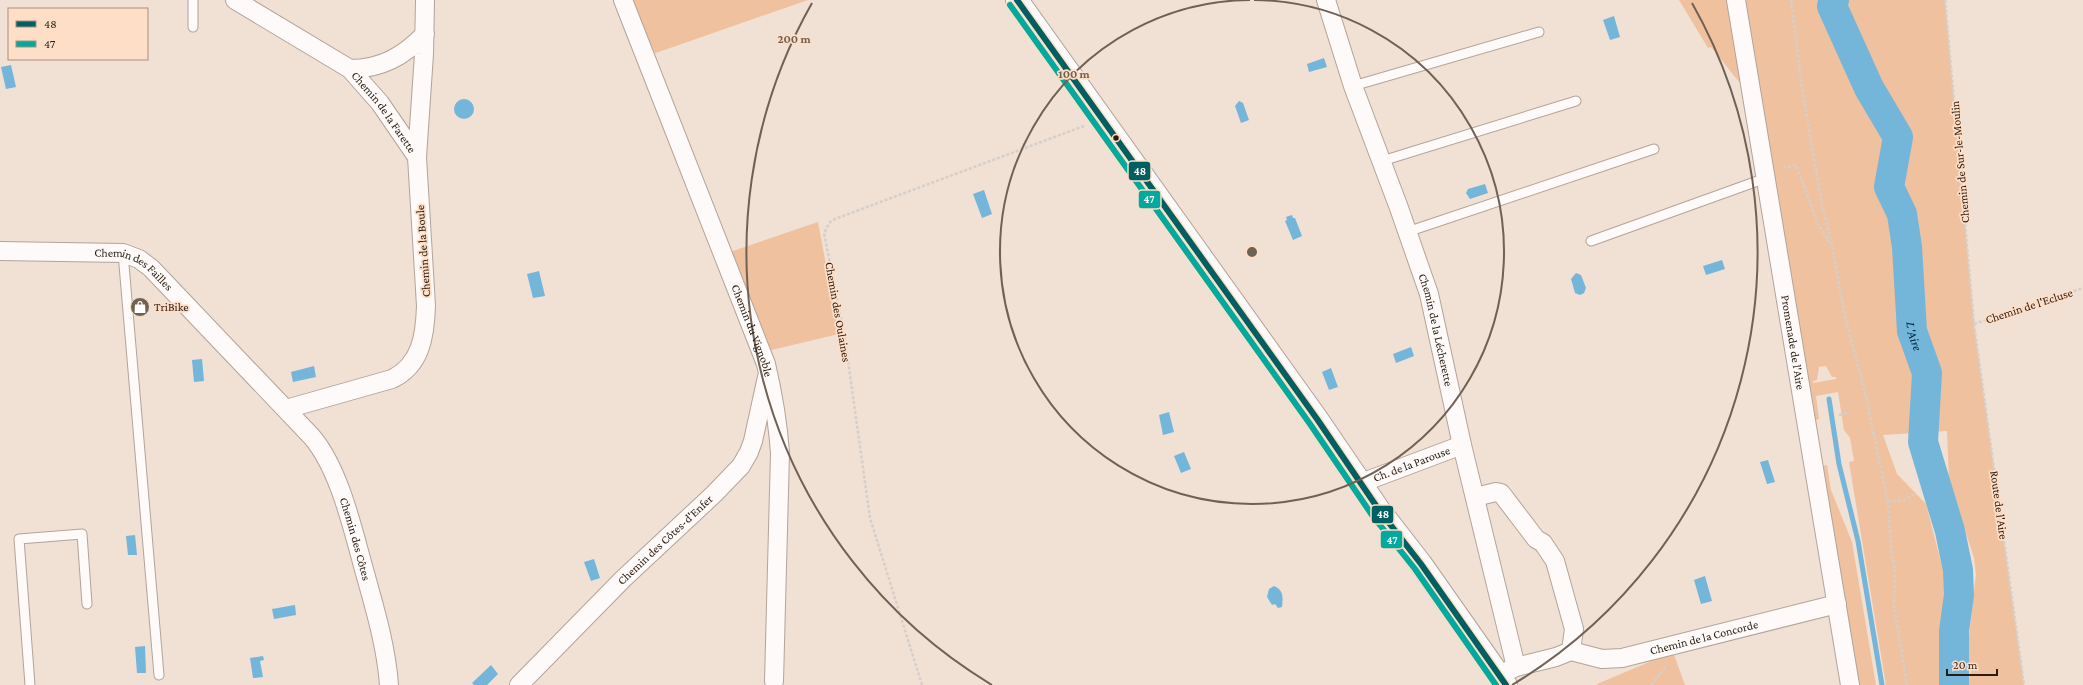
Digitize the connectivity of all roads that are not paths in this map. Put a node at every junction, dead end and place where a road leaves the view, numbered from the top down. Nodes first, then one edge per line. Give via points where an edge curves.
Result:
1 (193, 0) edge
2 (235, 0) edge
3 (425, 0) edge
4 (623, 0) edge
5 (1017, 0) edge
6 (1326, 0) edge
7 (1736, 0) edge
8 (193, 27) dead end
9 (1539, 32) dead end
10 (425, 34) junction
11 (350, 69) junction
12 (1353, 86) junction
13 (1576, 101) dead end
14 (1654, 149) dead end
15 (417, 157) junction
16 (1382, 161) junction
17 (1766, 178) junction
18 (1407, 232) junction
19 (1591, 242) dead end
20 (0, 250) edge
21 (123, 252) junction
22 (768, 371) junction
23 (286, 409) junction
24 (1462, 445) junction
25 (1361, 483) junction
26 (1475, 497) junction
27 (87, 604) dead end
28 (1836, 604) junction
29 (1570, 651) junction
30 (159, 675) dead end
31 (1508, 676) edge
32 (771, 683) edge
33 (30, 685) edge
34 (389, 685) edge
35 (519, 685) edge
36 (1850, 685) edge

1 - 8 lane
2 - 11 street, Chemin de la Farette
3 - 10 street, Chemin de la Boule
4 - 22 street, Chemin du Vignoble
5 - 25 street
6 - 12 street, Chemin de la Lécherette
7 - 17 street, Promenade de l'Aire
9 - 12 lane
10 - 11 street, Chemin de la Farette via 398,57 366,69
10 - 15 street, Chemin de la Boule
11 - 15 street, Chemin de la Farette via 380,103
12 - 16 street, Chemin de la Lécherette
13 - 16 lane
14 - 18 lane
15 - 23 street, Chemin de la Boule via 426,306 425,330 417,354 403,373 392,379
16 - 18 street, Chemin de la Lécherette
17 - 19 lane
17 - 28 street, Promenade de l'Aire
18 - 24 street, Chemin de la Lécherette via 1429,294
20 - 21 street, Chemin des Failles
21 - 23 street, Chemin des Failles via 151,268
21 - 30 lane
22 - 32 street, Chemin du Vignoble via 778,424 780,454
22 - 35 street, Chemin des Côtes-d'Enfer via 753,441 741,466
23 - 34 street, Chemin des Côtes via 322,449 328,461 350,520 382,635
24 - 25 street, Ch. de la Parouse
24 - 26 street, Chemin de la Lécherette
25 - 31 street
26 - 29 street via 1496,492 1505,496 1555,561 1574,629
26 - 31 street, Chemin de la Lécherette
27 - 33 lane via 82,534 19,539
28 - 29 street, Chemin de la Concorde via 1622,658 1602,659
28 - 36 street, Promenade de l'Aire
29 - 31 street

